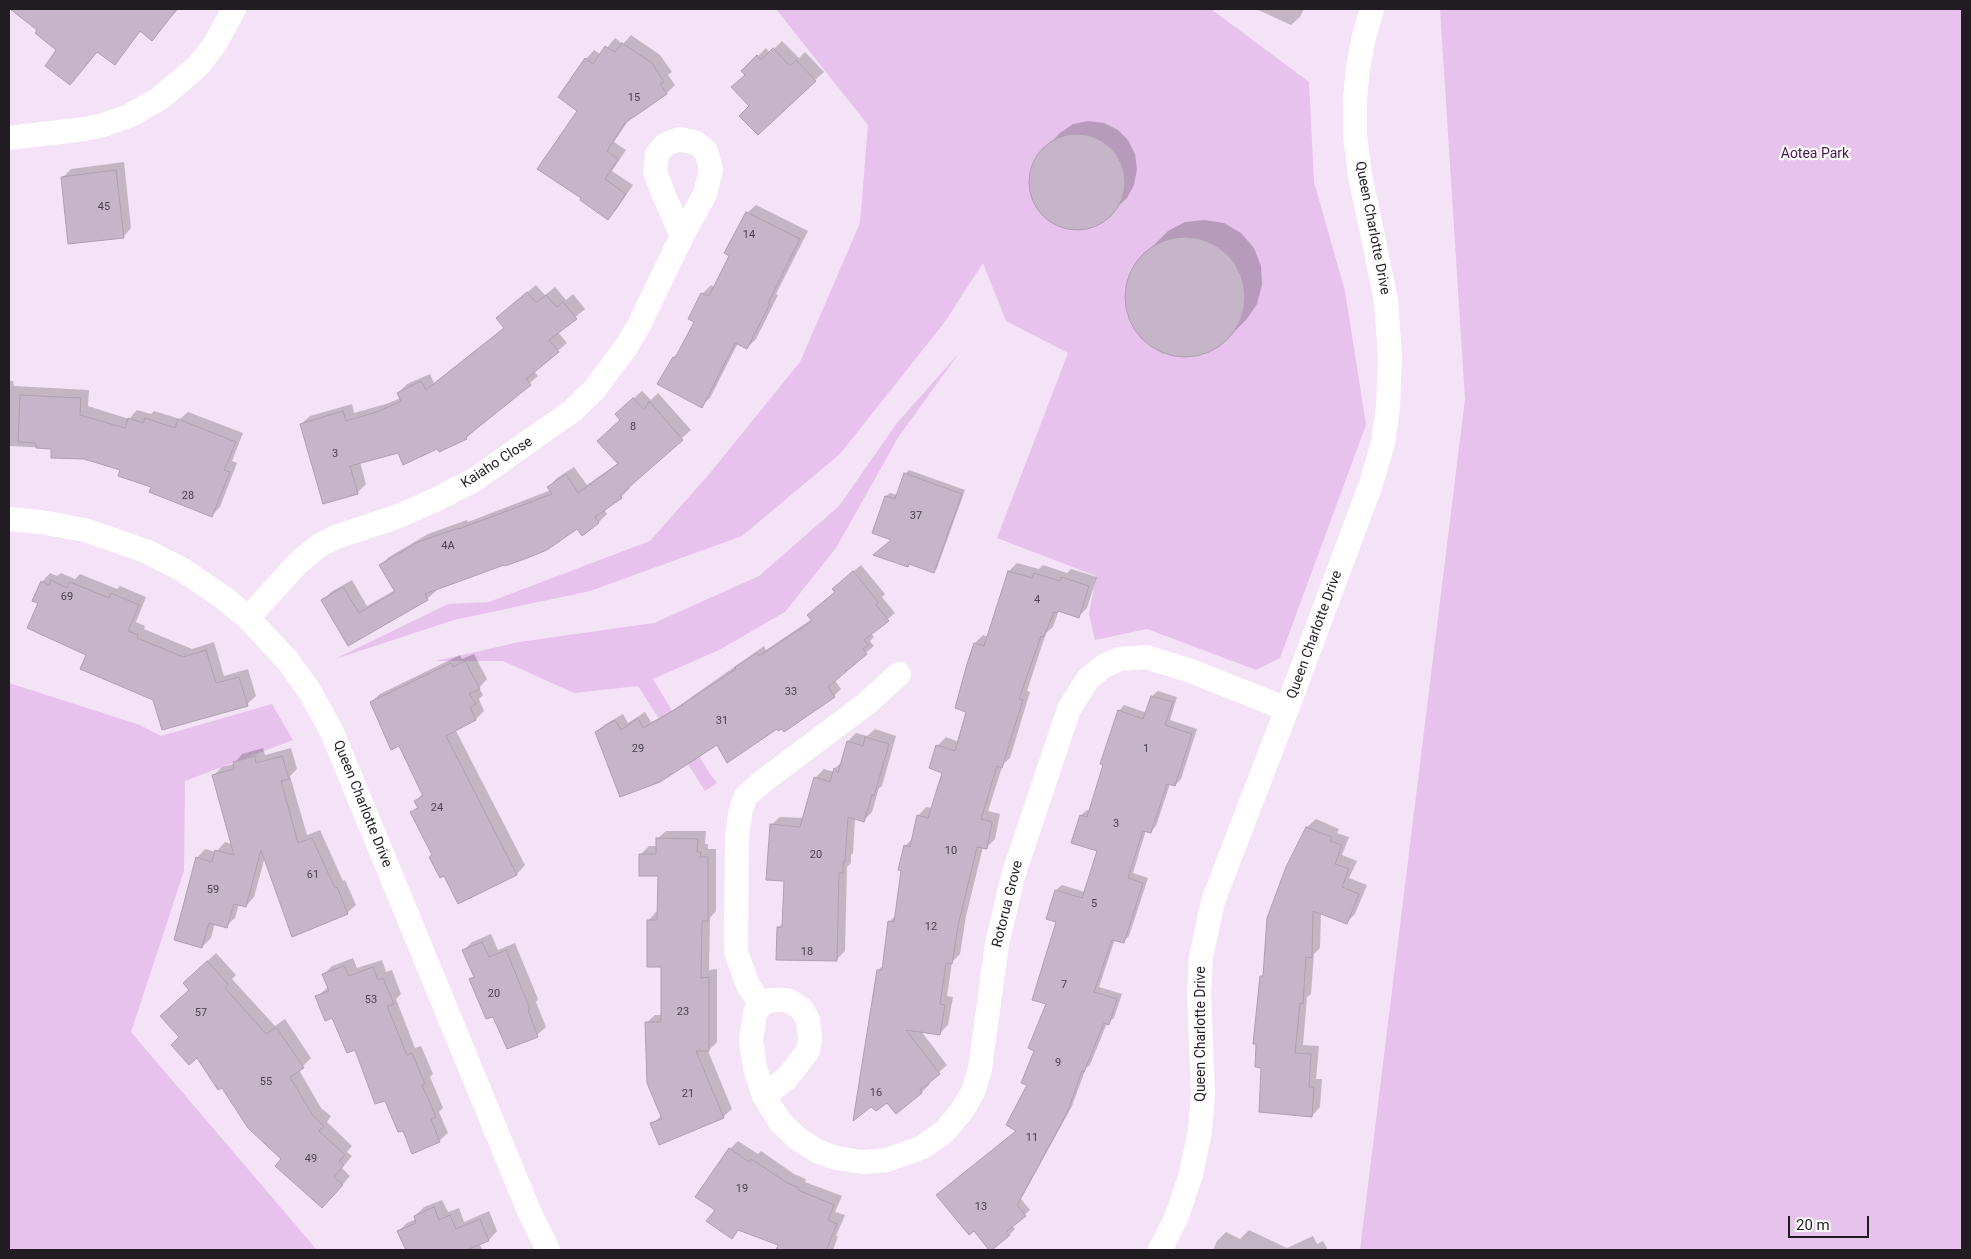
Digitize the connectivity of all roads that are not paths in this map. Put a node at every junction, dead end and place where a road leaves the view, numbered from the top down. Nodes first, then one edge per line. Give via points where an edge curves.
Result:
1 (234, 9) edge
2 (1372, 9) edge
3 (9, 138) edge
4 (682, 236) dead end
5 (9, 519) edge
6 (248, 618) junction
7 (899, 674) dead end
8 (1287, 709) junction
9 (761, 1005) junction
10 (764, 1096) junction
11 (548, 1250) edge
12 (1160, 1250) edge

1 - 3 street via 216,44 198,66 159,99 129,116 103,125
2 - 8 street, Queen Charlotte Drive via 1358,68 1354,99 1355,136 1386,300 1390,357 1388,408 1383,443 1371,484
4 - 6 street, Kaiaho Close via 626,348 572,411 474,480 399,516 320,545 298,563
5 - 6 street, Queen Charlotte Drive via 85,530 148,552 183,570
6 - 11 street, Queen Charlotte Drive via 288,661 332,732 529,1212
7 - 9 street via 866,704 746,796 737,835 736,952 748,985
8 - 10 street, Rotorua Grove via 1146,657 1120,658 1104,666 1088,679 1069,709 1013,876 997,944 980,1069 973,1092 961,1112 944,1132 923,1147 887,1160 862,1162 817,1151 797,1138 781,1123
8 - 12 street, Queen Charlotte Drive via 1220,880 1206,929 1199,992 1203,1093 1200,1131 1191,1174 1177,1216
9 - 10 street, Rotorua Grove via 755,1014 752,1040 754,1068
9 - 10 street via 771,1000 787,1000 801,1008 808,1020 810,1039 808,1051 798,1066 778,1087

